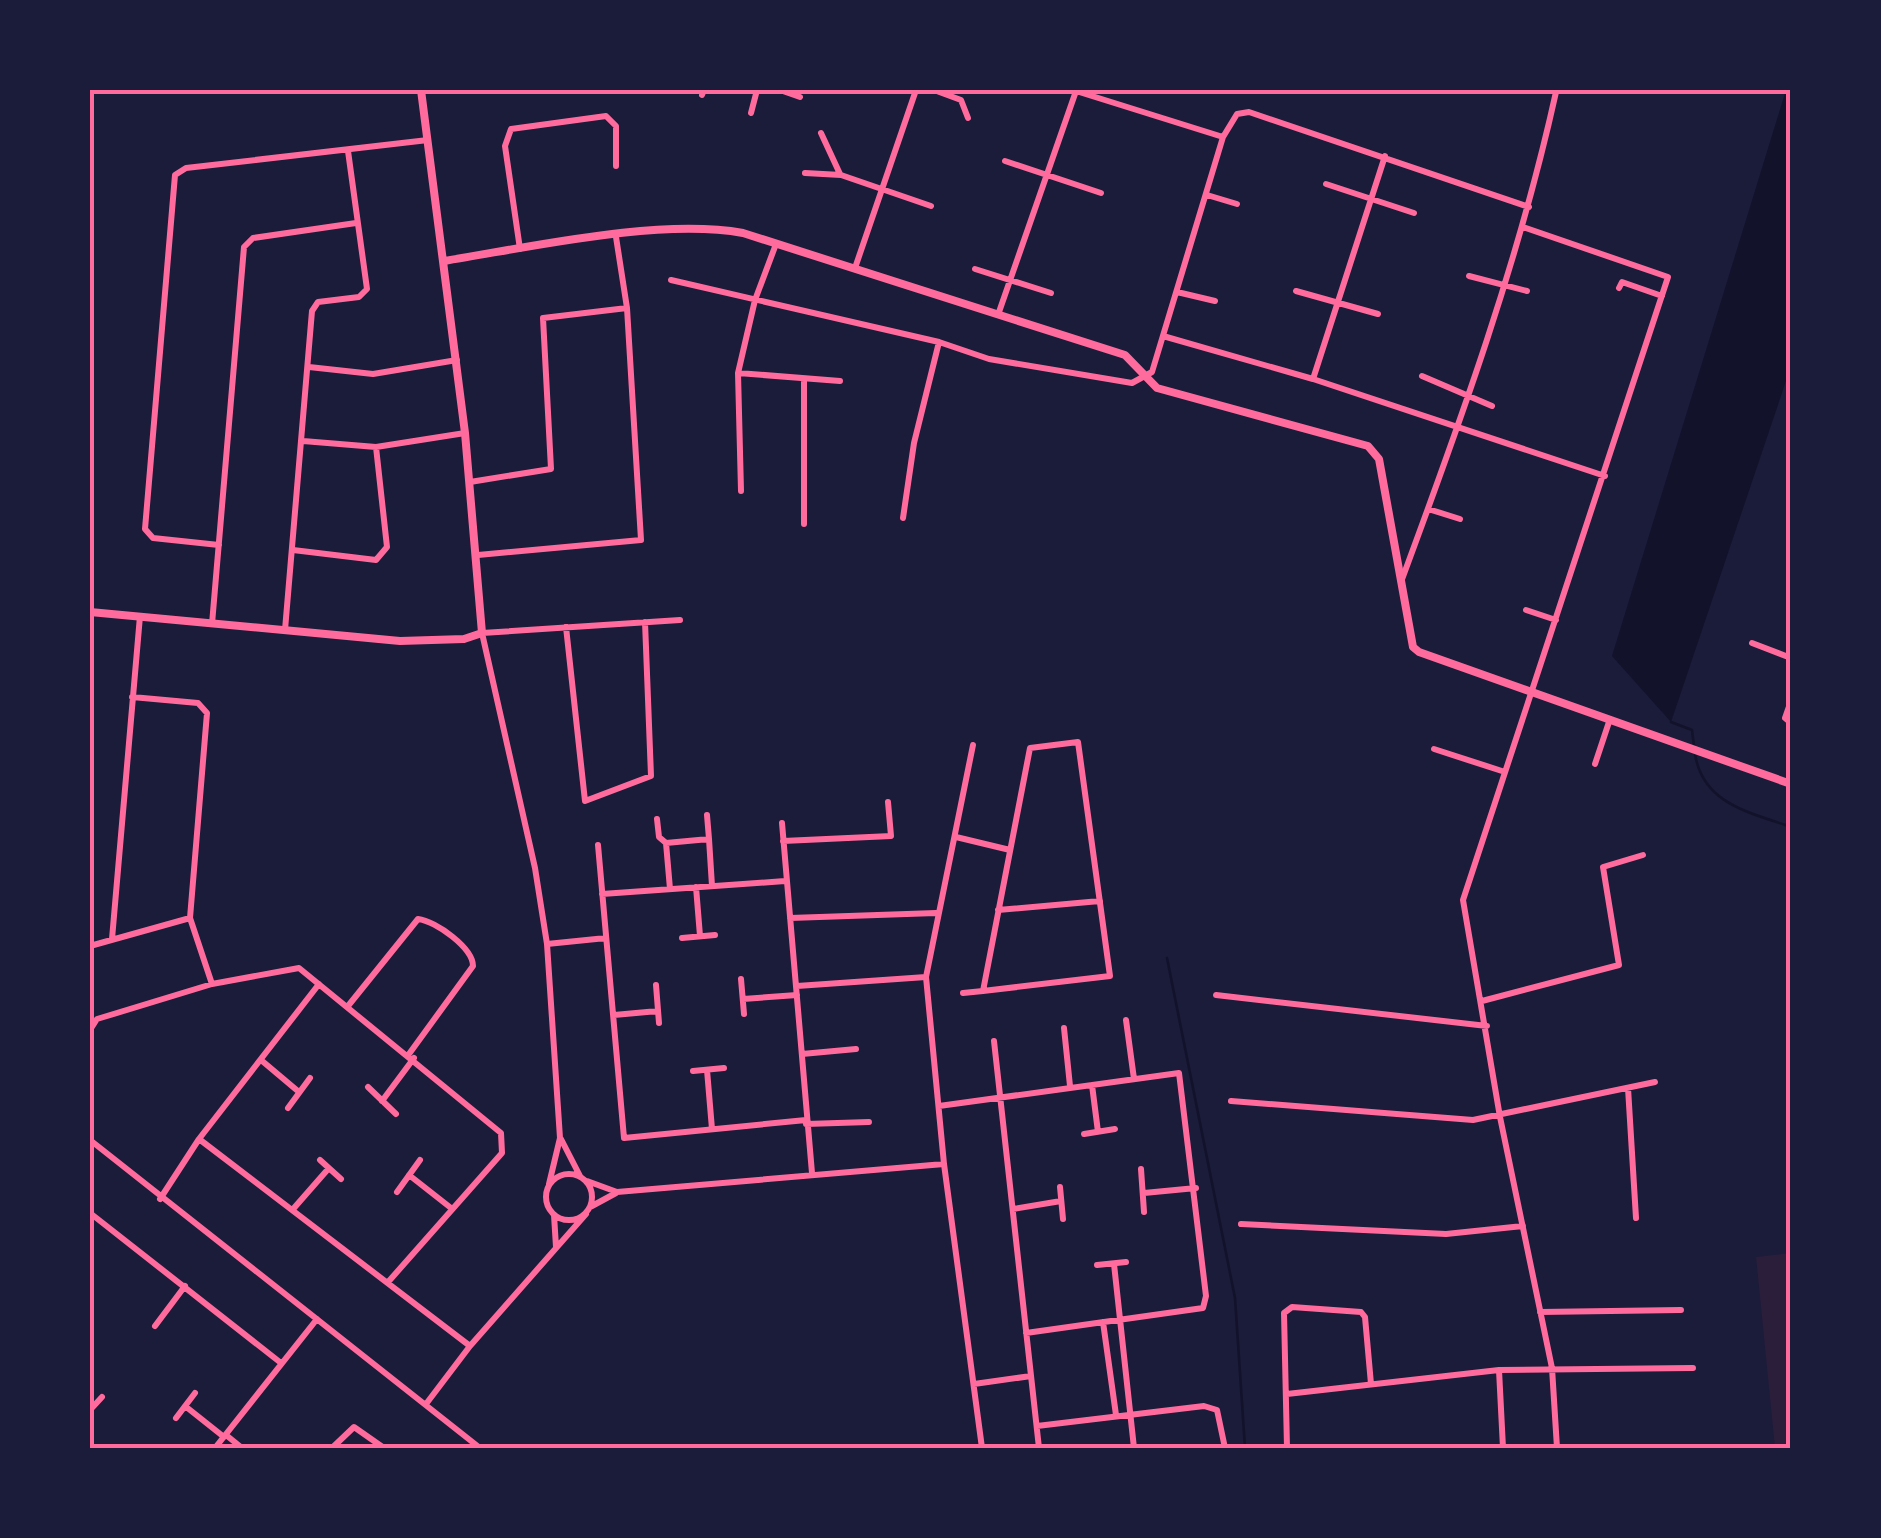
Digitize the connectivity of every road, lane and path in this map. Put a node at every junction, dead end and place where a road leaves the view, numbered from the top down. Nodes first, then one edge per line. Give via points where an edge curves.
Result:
1 (422, 90) edge
2 (757, 90) edge
3 (780, 90) edge
4 (916, 90) edge
5 (934, 90) edge
6 (1075, 90) edge
7 (1552, 90) edge
8 (800, 97) dead end
9 (751, 113) dead end
10 (968, 118) dead end
11 (820, 133) dead end
12 (1223, 137) junction
13 (429, 140) junction
14 (348, 151) junction
15 (1384, 156) junction
16 (1005, 161) dead end
17 (616, 166) dead end
18 (804, 172) dead end
19 (1048, 174) junction
20 (841, 175) junction
21 (1326, 184) dead end
22 (884, 190) junction
23 (1100, 193) dead end
24 (1206, 195) junction
25 (1372, 200) junction
26 (1237, 204) dead end
27 (931, 206) dead end
28 (1529, 207) junction
29 (1414, 213) dead end
30 (356, 222) junction
31 (1523, 227) junction
32 (616, 237) junction
33 (776, 244) junction
34 (520, 248) junction
35 (444, 261) junction
36 (855, 268) junction
37 (975, 269) dead end
38 (1470, 276) dead end
39 (671, 280) dead end
40 (1010, 282) junction
41 (1506, 285) junction
42 (1619, 288) dead end
43 (1296, 291) dead end
44 (1176, 292) junction
45 (1527, 292) dead end
46 (1051, 293) dead end
47 (1662, 296) junction
48 (755, 300) junction
49 (90, 301) edge
50 (1215, 301) dead end
51 (1335, 302) junction
52 (627, 308) junction
53 (999, 312) junction
54 (1378, 314) dead end
55 (90, 317) edge
56 (1163, 336) junction
57 (939, 342) junction
58 (456, 360) junction
59 (309, 366) junction
60 (738, 373) junction
61 (1422, 376) dead end
62 (1147, 377) junction
63 (1313, 379) junction
64 (804, 380) junction
65 (840, 381) dead end
66 (1470, 396) junction
67 (1492, 406) dead end
68 (1456, 430) junction
69 (465, 433) junction
70 (303, 441) junction
71 (376, 447) junction
72 (1605, 476) junction
73 (470, 482) junction
74 (741, 492) dead end
75 (1428, 509) junction
76 (903, 518) dead end
77 (1460, 520) dead end
78 (804, 524) dead end
79 (220, 544) junction
80 (293, 550) junction
81 (478, 555) junction
82 (1401, 584) junction
83 (1526, 610) dead end
84 (90, 612) edge
85 (140, 616) junction
86 (680, 620) dead end
87 (1556, 620) junction
88 (645, 622) junction
89 (212, 626) junction
90 (566, 627) junction
91 (285, 630) junction
92 (482, 633) junction
93 (1752, 644) dead end
94 (1791, 658) edge
95 (1530, 694) junction
96 (132, 697) junction
97 (1791, 702) edge
98 (1610, 719) junction
99 (1791, 723) edge
100 (973, 745) dead end
101 (1434, 749) dead end
102 (1595, 764) dead end
103 (1505, 772) junction
104 (1791, 784) edge
105 (888, 802) dead end
106 (708, 816) dead end
107 (657, 819) dead end
108 (782, 822) dead end
109 (956, 837) junction
110 (709, 839) junction
111 (784, 841) junction
112 (666, 844) junction
113 (598, 845) dead end
114 (1010, 850) junction
115 (1643, 855) dead end
116 (785, 881) junction
117 (712, 886) junction
118 (696, 887) junction
119 (670, 890) junction
120 (602, 894) junction
121 (1100, 901) junction
122 (998, 910) junction
123 (936, 913) junction
124 (190, 918) junction
125 (790, 918) junction
126 (714, 935) dead end
127 (700, 936) junction
128 (606, 938) junction
129 (682, 938) dead end
130 (112, 939) junction
131 (547, 944) junction
132 (90, 946) edge
133 (926, 978) junction
134 (741, 979) dead end
135 (212, 984) junction
136 (320, 984) junction
137 (656, 985) dead end
138 (797, 986) junction
139 (983, 991) junction
140 (963, 993) dead end
141 (1216, 994) dead end
142 (798, 995) junction
143 (743, 999) junction
144 (1482, 1001) junction
145 (348, 1006) junction
146 (658, 1011) junction
147 (744, 1014) dead end
148 (614, 1015) junction
149 (1126, 1020) dead end
150 (659, 1023) dead end
151 (1487, 1026) junction
152 (1064, 1028) dead end
153 (90, 1030) edge
154 (994, 1041) dead end
155 (856, 1049) dead end
156 (802, 1054) junction
157 (412, 1056) junction
158 (261, 1060) junction
159 (724, 1068) dead end
160 (707, 1070) junction
161 (693, 1071) dead end
162 (310, 1078) dead end
163 (1134, 1079) junction
164 (1655, 1082) dead end
165 (1092, 1085) junction
166 (1070, 1086) junction
167 (368, 1088) dead end
168 (1628, 1088) junction
169 (300, 1092) junction
170 (1000, 1097) junction
171 (382, 1101) junction
172 (1231, 1101) dead end
173 (939, 1106) junction
174 (288, 1108) dead end
175 (396, 1114) dead end
176 (1500, 1116) junction
177 (806, 1122) junction
178 (868, 1122) dead end
179 (712, 1129) junction
180 (1115, 1129) dead end
181 (1098, 1132) junction
182 (1084, 1134) dead end
183 (560, 1138) junction
184 (199, 1139) junction
185 (91, 1144) edge
186 (320, 1160) dead end
187 (420, 1160) dead end
188 (944, 1164) junction
189 (329, 1168) junction
190 (1140, 1169) dead end
191 (812, 1173) junction
192 (409, 1175) junction
193 (584, 1178) junction
194 (341, 1179) dead end
195 (549, 1184) junction
196 (1060, 1188) dead end
197 (1196, 1188) junction
198 (397, 1192) dead end
199 (617, 1192) junction
200 (1144, 1193) junction
201 (160, 1199) junction
202 (1061, 1201) junction
203 (294, 1208) junction
204 (451, 1208) junction
205 (1012, 1209) junction
206 (588, 1210) junction
207 (1144, 1212) dead end
208 (90, 1213) edge
209 (554, 1215) junction
210 (1636, 1218) dead end
211 (1064, 1220) dead end
212 (1241, 1224) dead end
213 (1523, 1226) junction
214 (556, 1248) junction
215 (1126, 1262) dead end
216 (1114, 1264) junction
217 (1097, 1266) dead end
218 (389, 1281) junction
219 (185, 1286) junction
220 (1682, 1310) dead end
221 (1540, 1312) junction
222 (317, 1319) junction
223 (1119, 1320) junction
224 (1104, 1322) junction
225 (155, 1326) dead end
226 (1026, 1333) junction
227 (470, 1346) junction
228 (281, 1363) junction
229 (1552, 1368) junction
230 (1693, 1368) dead end
231 (1499, 1370) junction
232 (1031, 1376) junction
233 (974, 1384) junction
234 (1372, 1384) junction
235 (195, 1393) dead end
236 (1288, 1394) junction
237 (102, 1397) dead end
238 (426, 1404) junction
239 (186, 1406) junction
240 (90, 1410) edge
241 (1130, 1413) junction
242 (1116, 1415) junction
243 (176, 1418) dead end
244 (1036, 1426) junction
245 (225, 1436) junction
246 (215, 1448) edge
247 (242, 1448) edge
248 (332, 1448) edge
249 (384, 1448) edge
250 (480, 1448) edge
251 (982, 1448) edge
252 (1039, 1448) edge
253 (1134, 1448) edge
254 (1225, 1448) edge
255 (1288, 1448) edge
256 (1503, 1448) edge
257 (1557, 1448) edge

1 - 13 street
2 - 9 street
3 - 8 street
4 - 22 street
5 - 10 street via 961,100
6 - 12 street
6 - 19 street
7 - 28 street
11 - 20 street
12 - 15 street via 1237,114 1248,112
12 - 24 street
13 - 14 street
13 - 35 street
14 - 30 street
14 - 79 street via 186,168 175,176 148,535
15 - 25 street
15 - 28 street
16 - 19 street
17 - 34 street via 616,126 606,116 511,130 504,141
18 - 20 street
19 - 23 street
19 - 40 street
20 - 22 street
21 - 25 street
22 - 27 street
22 - 36 street
24 - 26 street
24 - 44 street
25 - 29 street
25 - 51 street
28 - 31 street
30 - 59 street via 367,289 359,297 314,305
30 - 79 street via 246,243
31 - 41 street
31 - 47 street via 1668,277
32 - 33 street via 720,229
32 - 34 street
32 - 52 street
33 - 36 street
33 - 48 street
34 - 35 street
35 - 58 street
36 - 53 street
37 - 40 street
38 - 41 street
39 - 48 street
40 - 46 street
40 - 53 street
41 - 45 street
41 - 66 street
42 - 47 street via 1622,282
43 - 51 street
44 - 50 street
44 - 56 street
47 - 72 street
48 - 57 street
48 - 60 street
49 - 55 street
51 - 54 street
51 - 63 street
52 - 73 street via 543,318 551,469
52 - 81 street via 641,540
53 - 62 street via 1125,355
56 - 62 street
56 - 63 street
57 - 62 street via 1025,365 1132,382
57 - 76 street
58 - 59 street via 373,374
58 - 69 street
59 - 70 street
60 - 64 street
60 - 74 street
61 - 66 street
62 - 82 street via 1158,388 1368,446 1379,460
63 - 68 street
64 - 65 street
64 - 78 street
66 - 67 street
66 - 68 street
68 - 72 street
68 - 75 street
69 - 71 street
69 - 73 street
70 - 71 street
70 - 80 street
71 - 80 street via 384,555 376,560
72 - 87 street
73 - 81 street
75 - 77 street
75 - 82 street
79 - 89 street
80 - 91 street
81 - 92 street
82 - 95 street via 1412,647
83 - 87 street
84 - 85 street
85 - 89 street
85 - 96 street
86 - 88 street
87 - 95 street
88 - 90 street
88 - 90 street via 651,776 584,801
89 - 91 street
90 - 92 street
91 - 92 street via 400,641
92 - 131 street
93 - 94 street
95 - 98 street
95 - 103 street
96 - 124 street via 198,704 207,713
96 - 130 street
97 - 99 street via 1785,718
98 - 102 street
98 - 104 street
100 - 109 street
101 - 103 street
103 - 144 street via 1463,900
105 - 111 street via 890,836
106 - 110 street
107 - 112 street
108 - 111 street
109 - 114 street
109 - 123 street
110 - 112 street
110 - 117 street
111 - 116 street
112 - 119 street
113 - 120 street
114 - 121 street via 1030,748 1078,742
114 - 122 street
115 - 144 street via 1604,867 1619,966
116 - 117 street
116 - 125 street
117 - 118 street
118 - 119 street
118 - 127 street
119 - 120 street
120 - 128 street
121 - 122 street
121 - 139 street via 1110,976
122 - 139 street
123 - 125 street
123 - 133 street
124 - 130 street
124 - 135 street
125 - 138 street
126 - 127 street
127 - 129 street
128 - 131 street
128 - 148 street
130 - 132 street
131 - 183 street
133 - 138 street
133 - 173 street
134 - 143 street
135 - 136 street via 299,968
135 - 153 street via 98,1018
136 - 145 street
136 - 158 street
137 - 146 street
138 - 142 street
139 - 140 street
141 - 151 street
142 - 143 street
142 - 156 street
143 - 147 street
144 - 151 street
145 - 157 street
145 - 157 street via 413,922 428,921 454,941 471,955 473,966
146 - 148 street
146 - 150 street
148 - 179 street via 624,1138
149 - 163 street
151 - 176 street
152 - 166 street
154 - 170 street
155 - 156 street
156 - 177 street
157 - 171 street
157 - 204 street via 504,1143
158 - 169 street
158 - 184 street
159 - 160 street
160 - 161 street
160 - 179 street
162 - 169 street
163 - 165 street
163 - 197 street via 1179,1073
164 - 168 street
165 - 166 street
165 - 181 street
166 - 170 street
167 - 171 street
168 - 176 street
168 - 210 street
169 - 174 street
170 - 173 street
170 - 205 street
171 - 175 street
172 - 176 street via 1473,1120
173 - 188 street
176 - 213 street
177 - 178 street
177 - 179 street
177 - 191 street
180 - 181 street
181 - 182 street
183 - 193 street
183 - 195 street
184 - 201 street
184 - 203 street
185 - 201 street
186 - 189 street
187 - 192 street
188 - 191 street
188 - 233 street
189 - 194 street
189 - 203 street
190 - 200 street
191 - 199 street
192 - 198 street
192 - 204 street
193 - 195 street via 563,1174
193 - 199 street
193 - 206 street
195 - 209 street via 546,1200
196 - 202 street
197 - 200 street
197 - 223 street via 1203,1308
199 - 206 street
200 - 207 street
201 - 222 street
202 - 205 street
202 - 211 street
203 - 218 street
204 - 218 street
205 - 226 street
206 - 209 street via 570,1220
206 - 214 street
208 - 219 street
209 - 214 street
212 - 213 street via 1446,1234
213 - 221 street
214 - 227 street
215 - 216 street
216 - 217 street
216 - 223 street
218 - 227 street
219 - 225 street
219 - 228 street
220 - 221 street
221 - 229 street
222 - 228 street
222 - 238 street
223 - 224 street
223 - 241 street
224 - 226 street
224 - 242 street
226 - 232 street
227 - 238 street
228 - 245 street
229 - 230 street
229 - 231 street
229 - 257 street
231 - 234 street
231 - 256 street
232 - 233 street
232 - 244 street
233 - 251 street
234 - 236 street
234 - 236 street via 1360,1312 1292,1307 1284,1313
235 - 239 street
236 - 255 street
237 - 240 street
238 - 250 street
239 - 243 street
239 - 245 street
241 - 242 street
241 - 253 street
241 - 254 street via 1216,1410
242 - 244 street
244 - 252 street
245 - 246 street
245 - 247 street
248 - 249 street via 348,1429 361,1429

